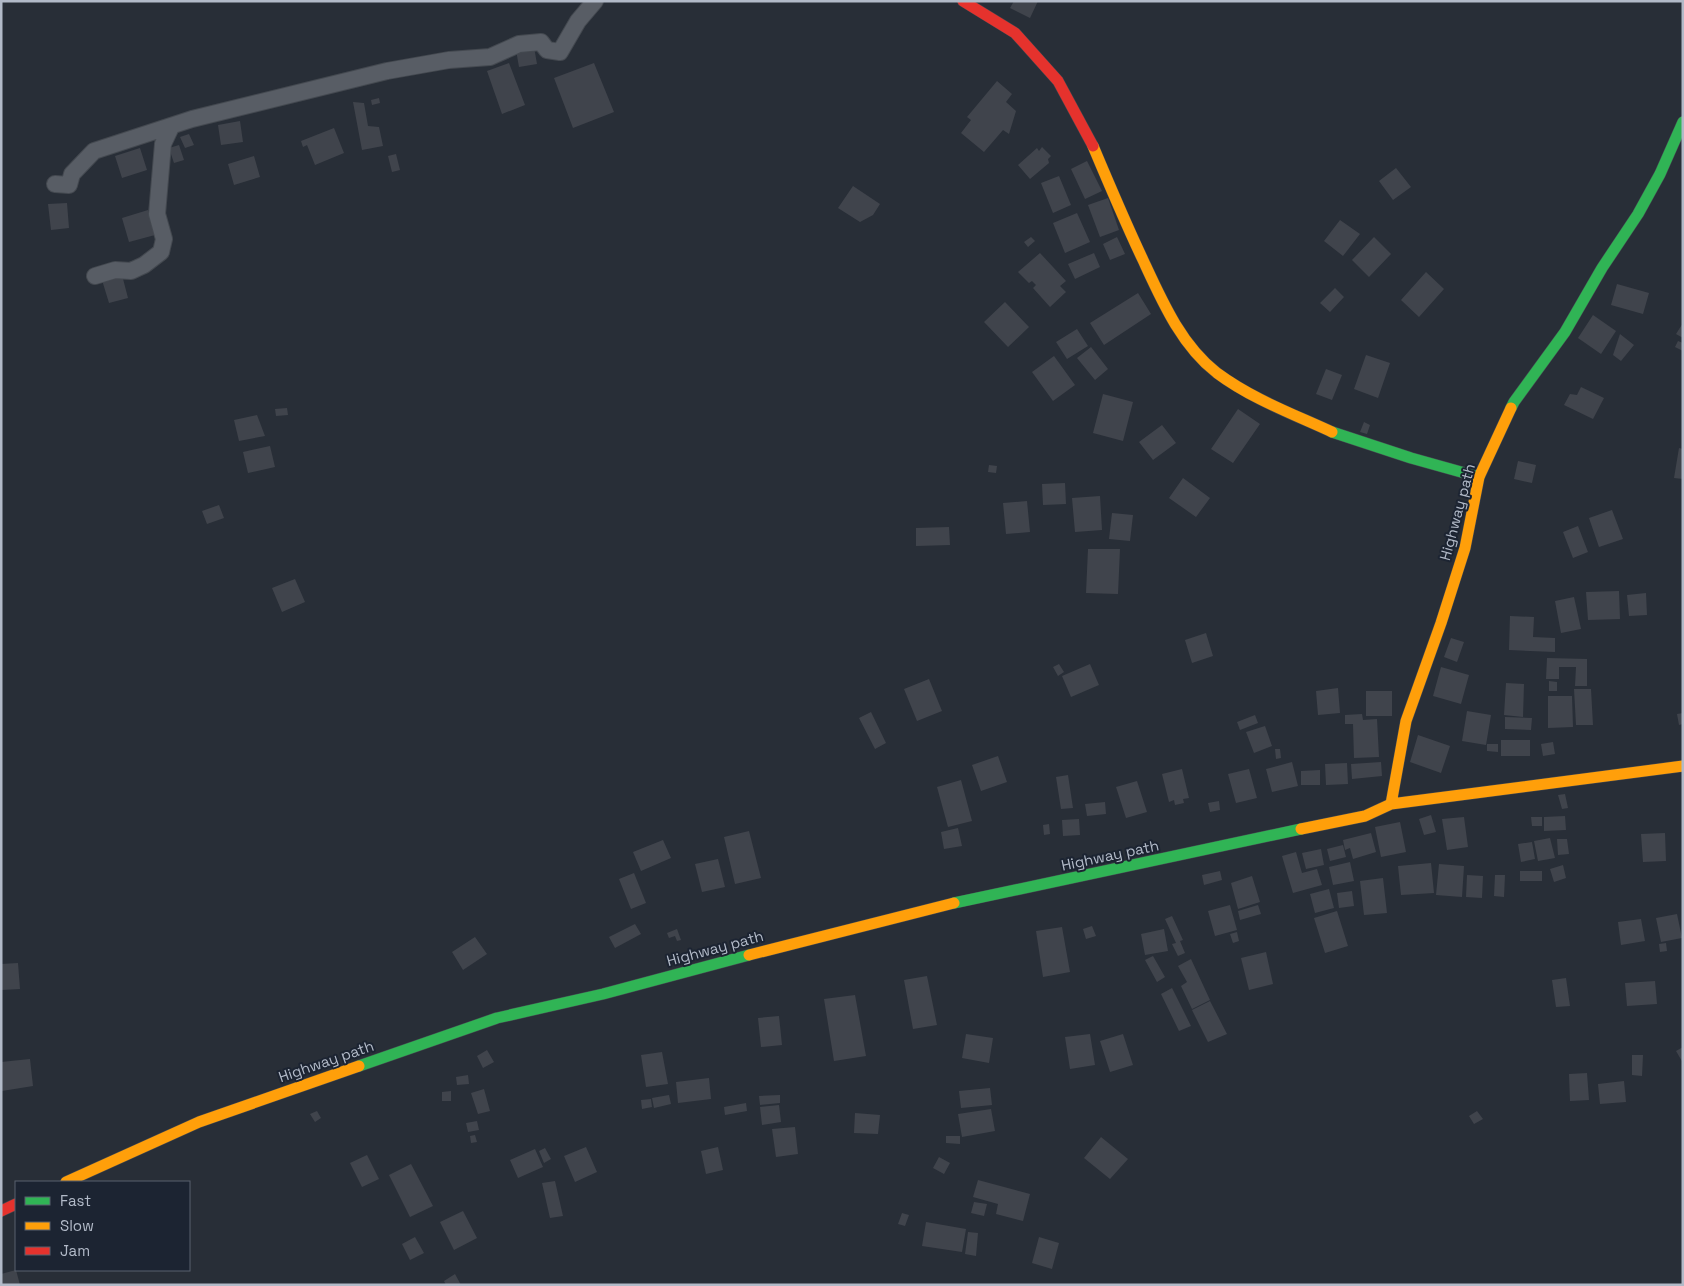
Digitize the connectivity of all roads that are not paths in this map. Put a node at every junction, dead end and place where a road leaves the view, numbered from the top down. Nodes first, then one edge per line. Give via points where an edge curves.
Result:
1 (595, 1) edge
2 (963, 1) edge
3 (1683, 122) edge
4 (171, 127) junction
5 (55, 184) dead end
6 (95, 276) dead end
7 (1479, 476) junction
8 (1683, 766) edge
9 (1391, 804) junction
10 (68, 1181) edge
11 (15, 1204) edge
12 (1, 1211) edge

1 - 4 street via 578,21 560,52 548,50 541,42 519,44 490,57 449,60 387,71
2 - 7 street via 1015,33 1058,81 1089,136 1166,311 1188,344 1216,372 1246,392 1338,435
3 - 7 street, Highway path via 1638,214 1565,332 1514,402
4 - 5 street via 94,152 72,174 69,185
4 - 6 street via 163,144 157,214 164,239 161,252 131,270 115,270
7 - 9 street, Highway path via 1465,548 1406,721
8 - 9 street, Highway path
9 - 10 street, Highway path via 1365,816 928,908 602,994 497,1018 199,1122
11 - 12 street

